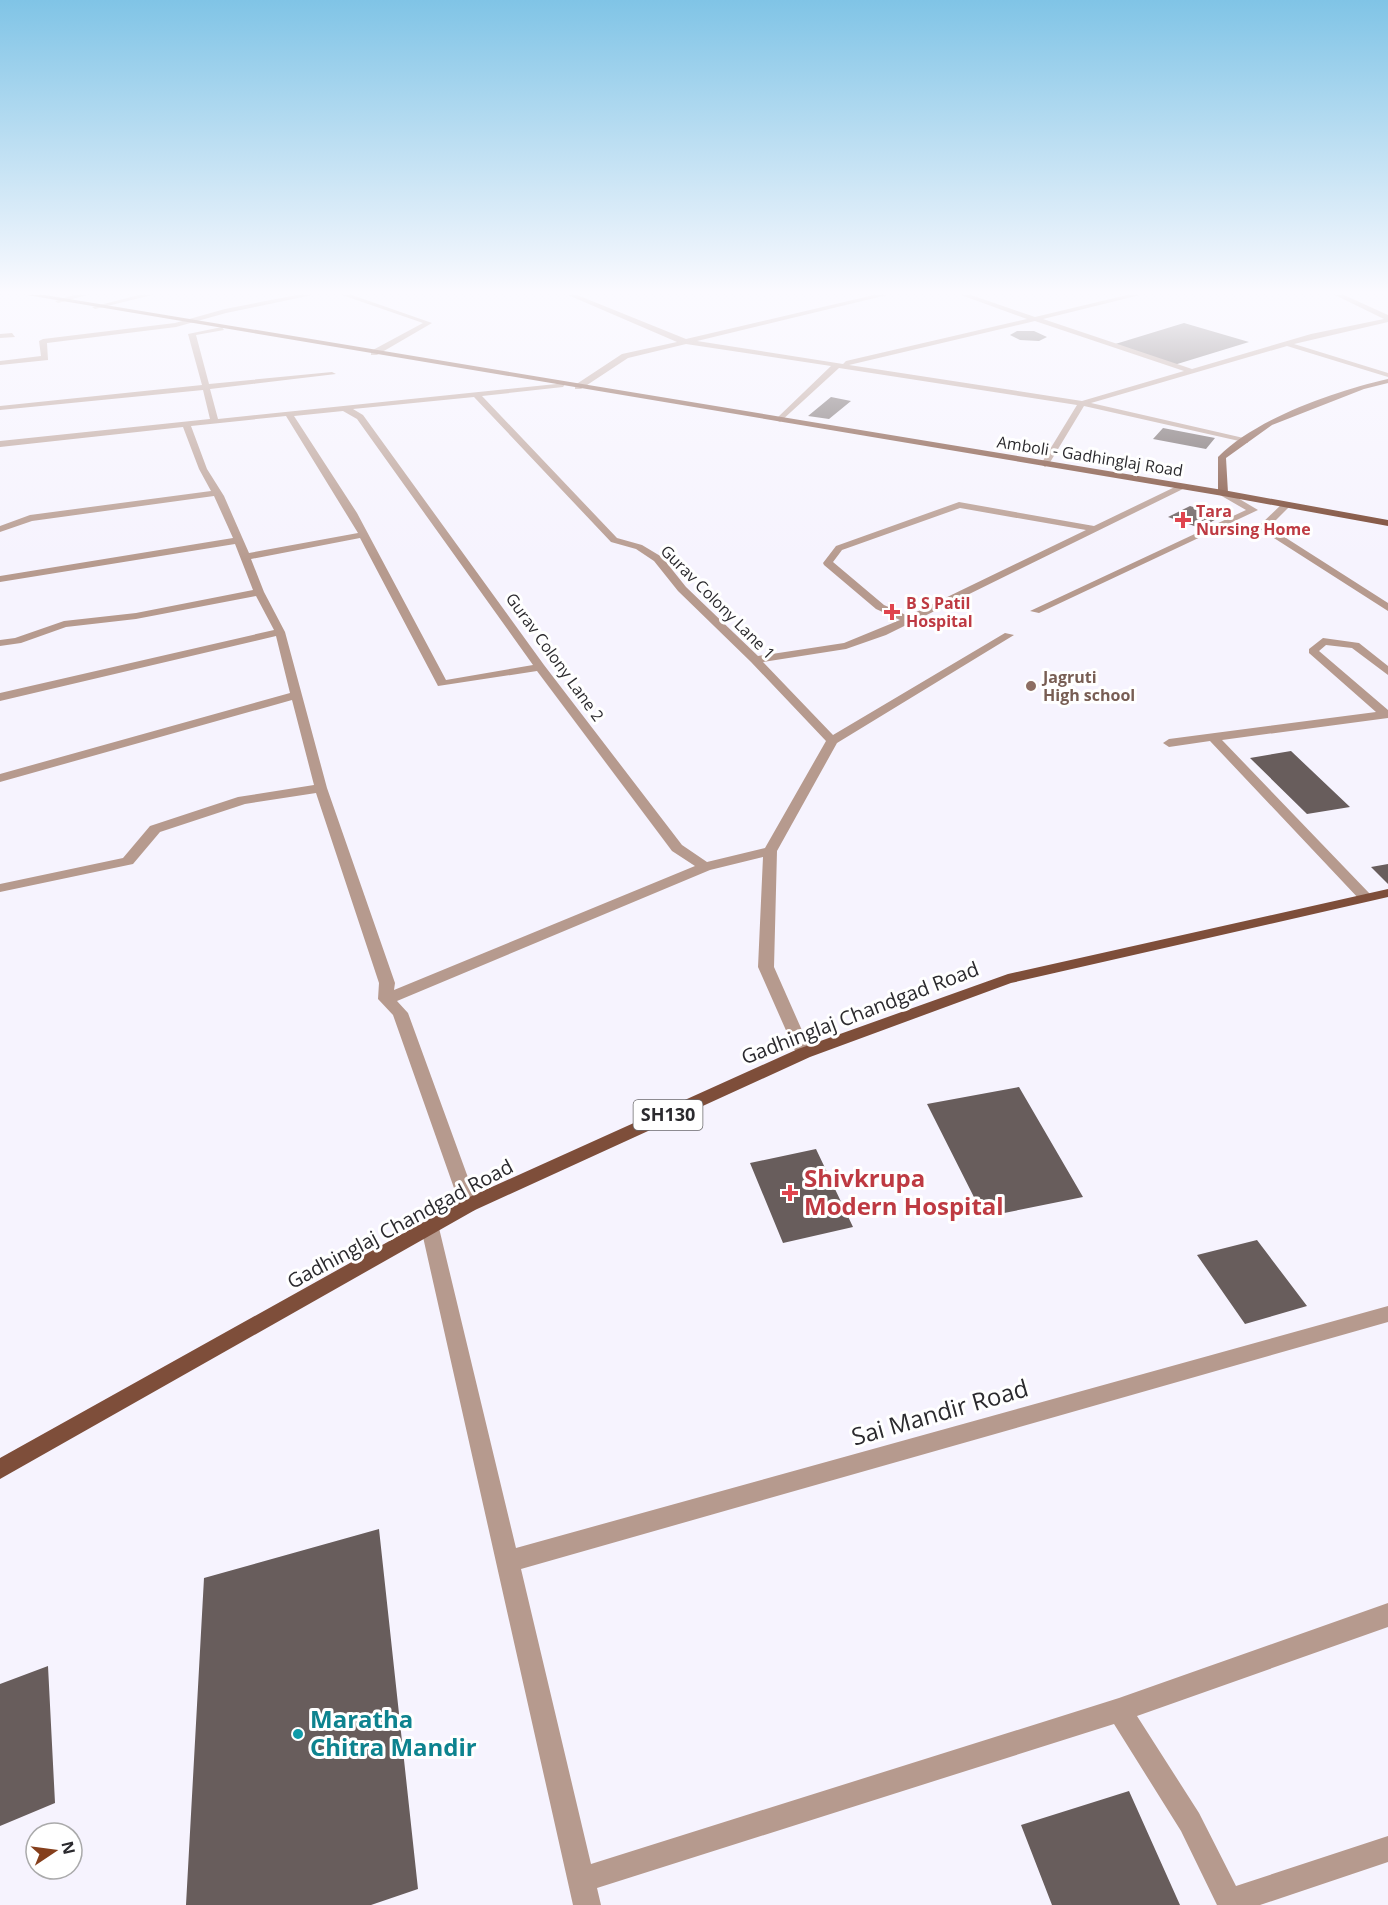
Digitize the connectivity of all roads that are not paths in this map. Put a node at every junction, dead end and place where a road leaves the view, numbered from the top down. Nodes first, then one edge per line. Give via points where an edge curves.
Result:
1 (204, 384) edge
2 (235, 384) edge
3 (556, 384) edge
4 (583, 384) edge
5 (817, 384) edge
6 (959, 384) edge
7 (1147, 384) edge
8 (1375, 384) edge
9 (562, 385) junction
10 (205, 387) junction
11 (578, 387) junction
12 (476, 394) junction
13 (1082, 403) junction
14 (0, 408) edge
15 (344, 408) junction
16 (289, 414) junction
17 (780, 420) junction
18 (215, 421) junction
19 (186, 425) junction
20 (1245, 441) junction
21 (0, 444) edge
22 (1045, 464) junction
23 (1182, 487) junction
24 (217, 493) junction
25 (1223, 493) junction
26 (1286, 505) junction
27 (1388, 523) edge
28 (0, 529) edge
29 (1095, 529) junction
30 (363, 535) junction
31 (239, 540) junction
32 (245, 557) junction
33 (0, 579) edge
34 (259, 592) junction
35 (1388, 608) edge
36 (1035, 611) dead end
37 (908, 620) junction
38 (280, 632) junction
39 (1009, 635) dead end
40 (0, 643) edge
41 (755, 660) junction
42 (540, 667) junction
43 (1388, 672) edge
44 (297, 695) junction
45 (0, 697) edge
46 (1387, 714) edge
47 (1213, 737) junction
48 (832, 741) junction
49 (1168, 743) dead end
50 (0, 778) edge
51 (321, 788) junction
52 (770, 851) junction
53 (705, 867) junction
54 (0, 888) edge
55 (1388, 893) edge
56 (1365, 897) junction
57 (386, 999) junction
58 (804, 1053) junction
59 (469, 1205) junction
60 (430, 1228) junction
61 (1388, 1314) edge
62 (0, 1469) edge
63 (507, 1562) junction
64 (1388, 1615) edge
65 (1119, 1710) junction
66 (1388, 1849) edge
67 (581, 1880) junction
68 (1230, 1903) edge
69 (587, 1905) edge

1 - 10 street
2 - 10 street
3 - 9 highway, Amboli - Gadhinglaj Road
4 - 11 street
5 - 17 street
6 - 13 street
7 - 13 street
8 - 20 main road via 1269,423
9 - 11 highway, Amboli - Gadhinglaj Road
9 - 12 street
10 - 14 street
10 - 18 street
11 - 17 highway, Amboli - Gadhinglaj Road
12 - 15 street
12 - 41 street, Gurav Colony Lane 1 via 614,540 639,547 658,559 682,589
13 - 20 street
13 - 22 street
15 - 16 street
15 - 42 street, Gurav Colony Lane 2 via 360,417
16 - 18 street
16 - 30 street
17 - 22 highway, Amboli - Gadhinglaj Road
18 - 19 street
19 - 21 street
19 - 24 street
20 - 25 main road via 1222,457
22 - 23 highway, Amboli - Gadhinglaj Road
23 - 25 highway, Amboli - Gadhinglaj Road
23 - 29 street
24 - 28 street via 30,518
24 - 31 street
25 - 26 highway, Amboli - Gadhinglaj Road
25 - 36 street via 1253,510
26 - 27 highway, Amboli - Gadhinglaj Road
26 - 35 street via 1263,527
29 - 37 street
29 - 37 street via 959,505 839,548 828,563 880,607
30 - 32 street
30 - 42 street via 442,684
31 - 32 street
31 - 33 street
32 - 34 street
34 - 38 street
34 - 40 street via 136,616 64,624
37 - 41 street via 846,646
38 - 44 street
38 - 45 street
39 - 48 street
41 - 48 street, Gurav Colony Lane 1
42 - 53 street, Gurav Colony Lane 2 via 676,848
43 - 46 street via 1355,645 1323,641 1313,651
44 - 50 street
44 - 51 street
46 - 47 street
47 - 49 street
47 - 56 street
48 - 52 street
51 - 54 street via 243,800 156,829 128,861
51 - 57 street via 387,983
52 - 53 street
52 - 58 street via 766,967
53 - 57 street
55 - 56 main road, Gadhinglaj Chandgad Road / SH130
56 - 58 main road, Gadhinglaj Chandgad Road / SH130 via 1008,979
57 - 59 street via 400,1013
58 - 59 main road, Gadhinglaj Chandgad Road / SH130
59 - 60 main road, Gadhinglaj Chandgad Road / SH130
60 - 62 main road, Gadhinglaj Chandgad Road / SH130
60 - 63 street
61 - 63 street, Sai Mandir Road
63 - 67 street
64 - 65 street
65 - 67 street
65 - 68 street via 1190,1822
66 - 68 street
67 - 69 street

